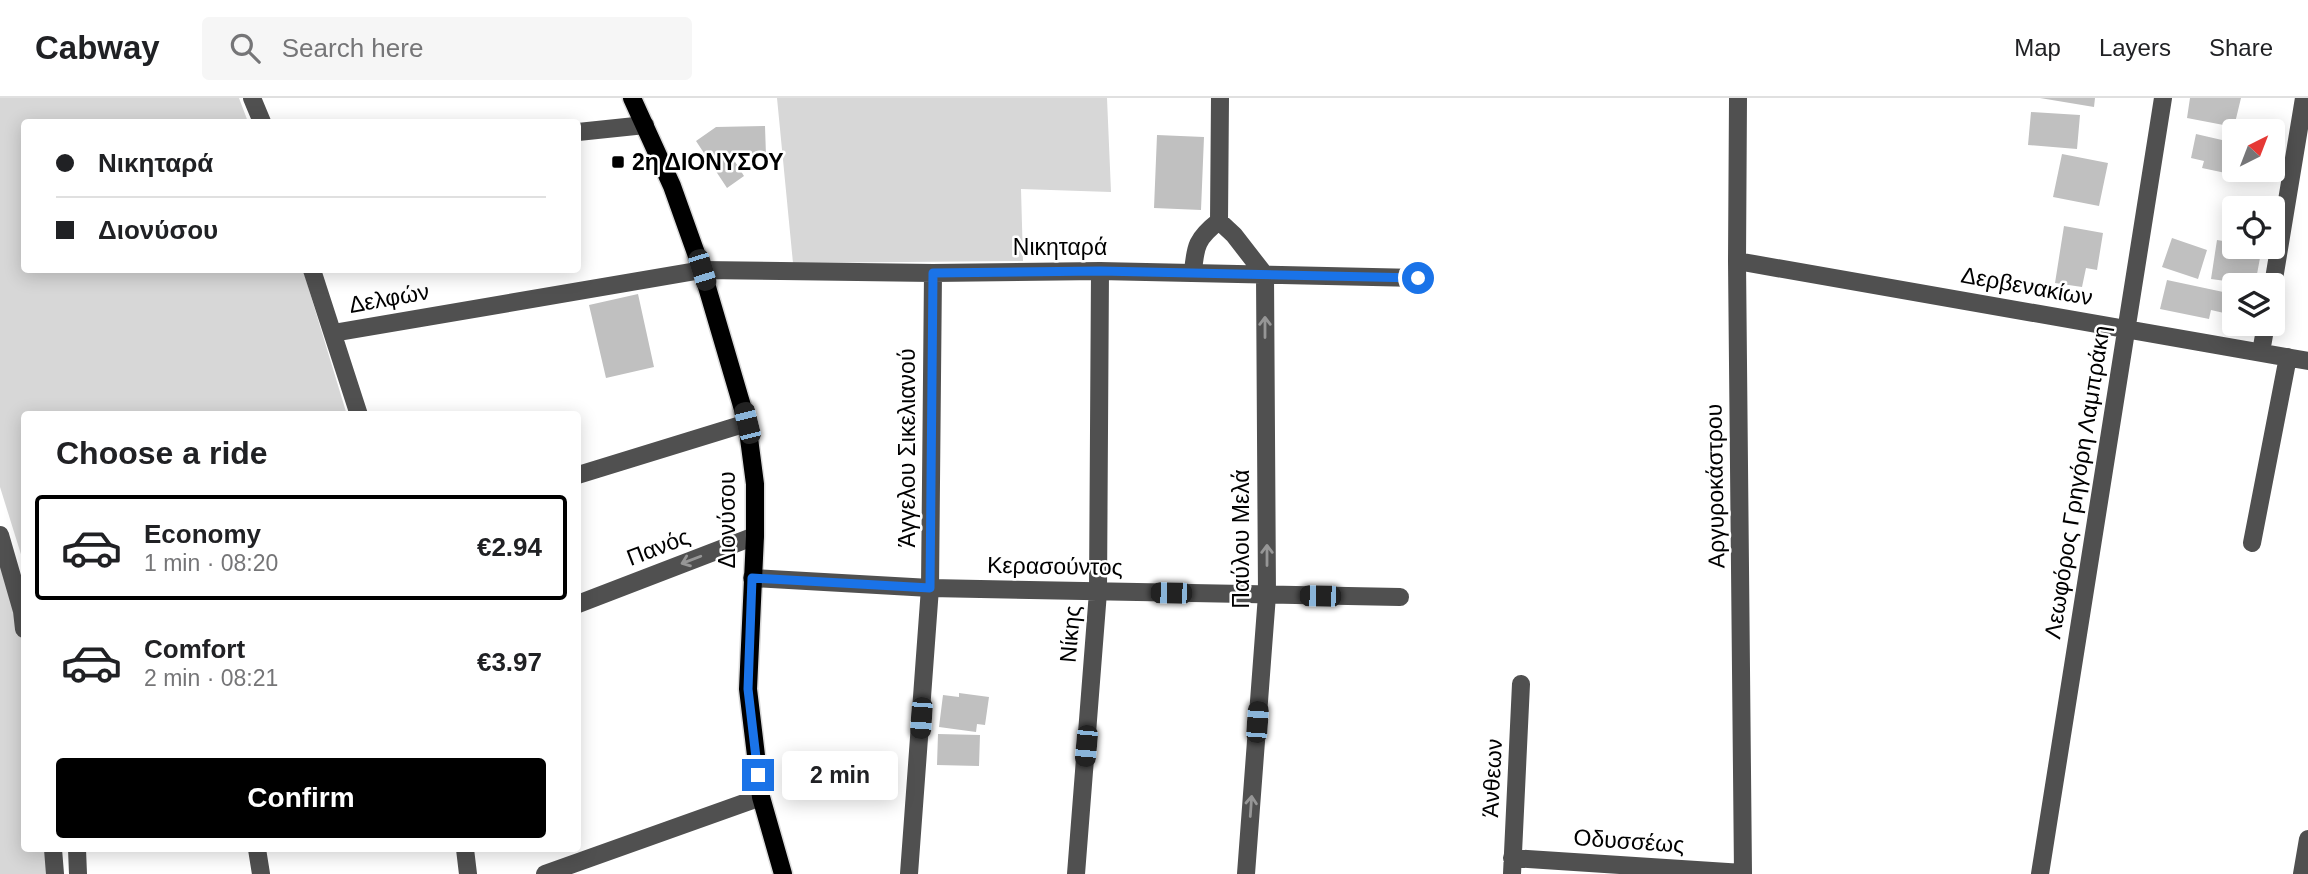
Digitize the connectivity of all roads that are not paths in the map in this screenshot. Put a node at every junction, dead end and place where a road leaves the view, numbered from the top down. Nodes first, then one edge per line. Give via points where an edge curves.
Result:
1 (252, 98) edge
2 (632, 98) edge
3 (1220, 98) edge
4 (1738, 98) edge
5 (2163, 98) edge
6 (2304, 98) edge
7 (261, 119) edge
8 (645, 125) junction
9 (581, 132) edge
10 (1219, 221) junction
11 (1737, 261) junction
12 (702, 270) junction
13 (1100, 271) junction
14 (313, 273) edge
15 (933, 273) junction
16 (1193, 273) junction
17 (2275, 273) edge
18 (1265, 275) junction
19 (1418, 278) dead end
20 (2126, 328) junction
21 (333, 333) junction
22 (2264, 336) edge
23 (2261, 352) junction
24 (2288, 357) junction
25 (2308, 360) edge
26 (358, 411) edge
27 (747, 423) junction
28 (581, 474) edge
29 (0, 535) edge
30 (755, 536) junction
31 (2252, 543) dead end
32 (752, 578) junction
33 (930, 588) junction
34 (1098, 592) junction
35 (1267, 595) junction
36 (1400, 597) dead end
37 (581, 603) edge
38 (21, 608) edge
39 (1521, 684) dead end
40 (761, 797) junction
41 (2308, 839) edge
42 (53, 852) edge
43 (77, 852) edge
44 (257, 852) edge
45 (465, 852) edge
46 (1512, 866) edge
47 (55, 874) edge
48 (78, 874) edge
49 (261, 874) edge
50 (468, 874) edge
51 (545, 874) edge
52 (783, 874) edge
53 (909, 874) edge
54 (1076, 874) edge
55 (1246, 874) edge
56 (1743, 874) edge
57 (2040, 874) edge
58 (2302, 874) edge

1 - 7 street
2 - 8 main road, Διονύσου
3 - 10 street
4 - 11 street, Αργυροκάστρου
5 - 20 street, Λεωφόρος Γρηγόρη Λαμπράκη
6 - 17 street
8 - 9 street
8 - 12 main road, Διονύσου
10 - 16 street via 1195,247
10 - 18 street
11 - 20 street, Δερβενακίων
11 - 56 street, Αργυροκάστρου
12 - 15 street, Νικηταρά
12 - 21 street, Δελφών
12 - 27 main road, Διονύσου
13 - 15 street, Νικηταρά
13 - 16 street, Νικηταρά
13 - 34 street, Νίκης
14 - 21 street
15 - 33 street, Άγγελου Σικελιανού
16 - 18 street, Νικηταρά
18 - 19 street, Νικηταρά
35 -> 18 street, Παύλου Μελά
20 - 23 street, Δερβενακίων
20 - 57 street, Λεωφόρος Γρηγόρη Λαμπράκη
21 - 26 street
22 - 23 street
23 - 24 street, Δερβενακίων
24 - 25 street, Δερβενακίων
24 - 31 street
27 - 28 street
27 - 30 main road, Διονύσου via 755,484
29 - 38 street
30 - 32 main road, Διονύσου
30 -> 37 street, Πανός
32 - 33 street, Κερασούντος
32 - 40 main road, Διονύσου via 748,689
33 - 34 street, Κερασούντος
33 - 53 street, Άγγελου Σικελιανού
34 - 35 street, Κερασούντος
34 - 54 street, Νίκης
35 - 36 street, Κερασούντος
55 -> 35 street, Παύλου Μελά
39 - 46 street, Άνθεων
40 - 51 street
40 - 52 main road, Διονύσου
41 - 58 street
42 - 47 street
43 - 48 street
44 - 49 street
45 - 50 street
46 - 56 street, Οδυσσέως

